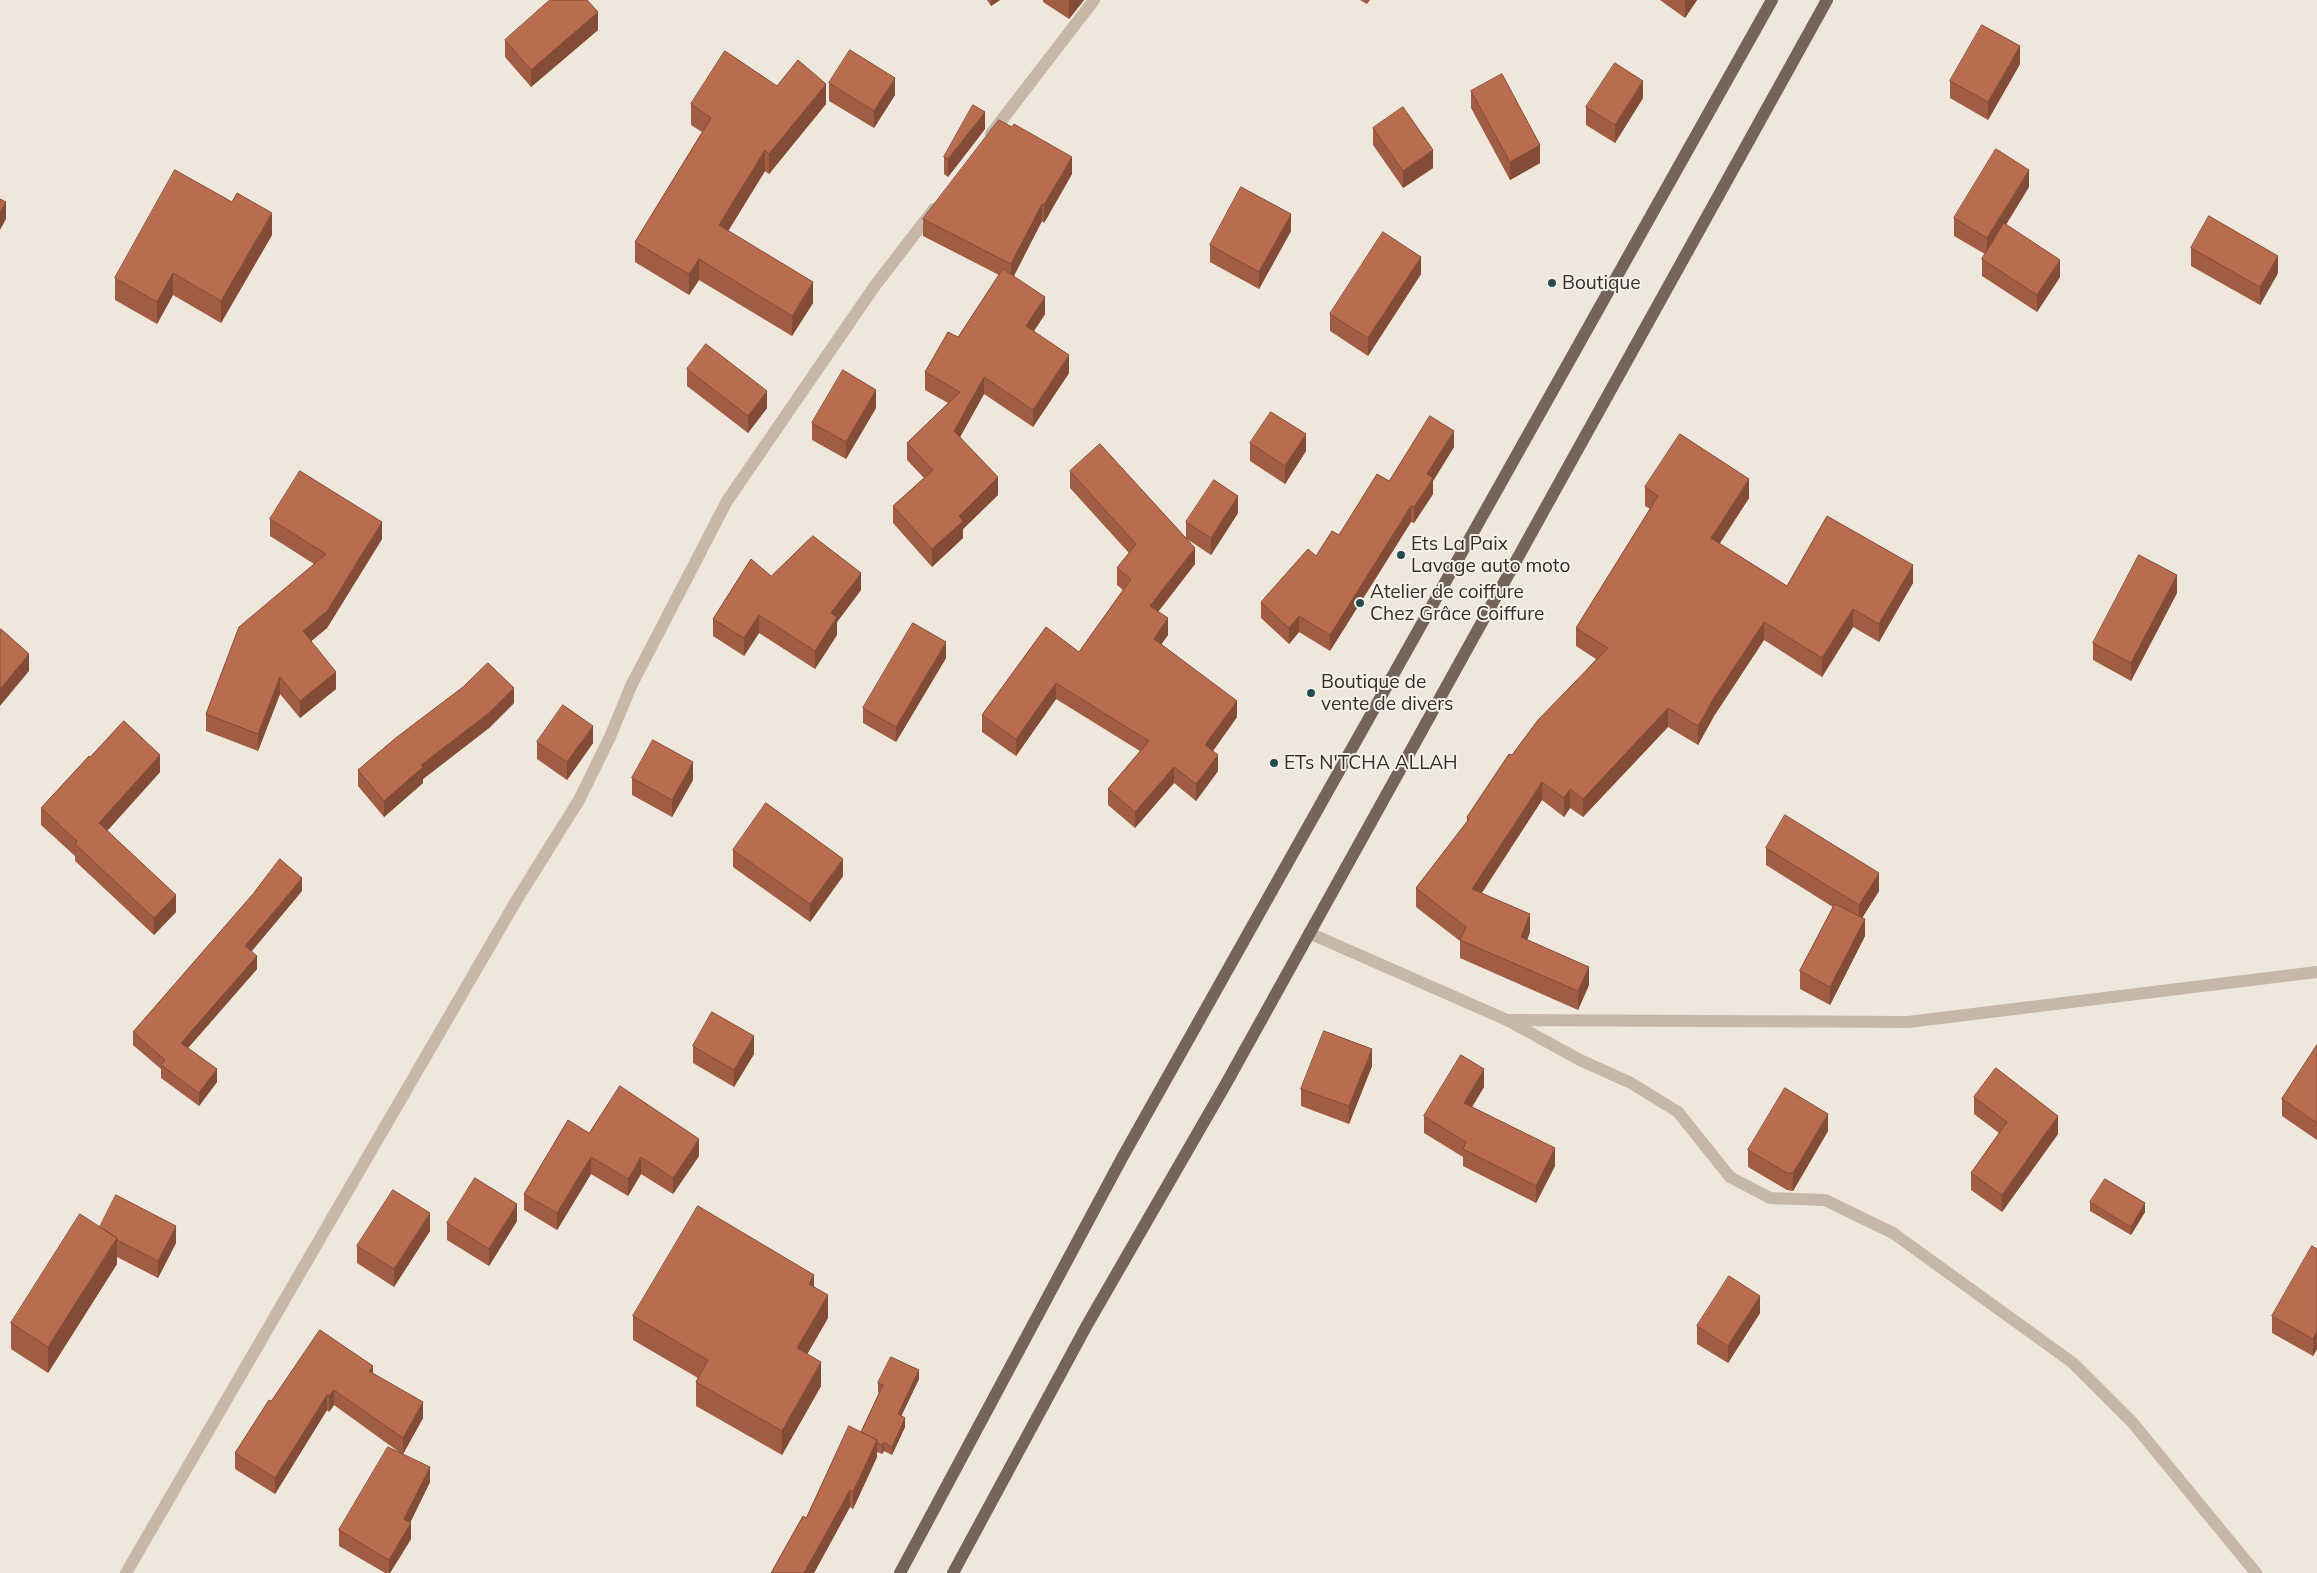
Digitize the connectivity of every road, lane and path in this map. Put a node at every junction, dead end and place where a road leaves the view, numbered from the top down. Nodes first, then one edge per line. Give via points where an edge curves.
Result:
1 (1094, 0) edge
2 (1772, 0) edge
3 (1827, 0) edge
4 (981, 147) edge
5 (940, 201) edge
6 (1309, 933) junction
7 (2317, 972) edge
8 (1507, 1020) junction
9 (126, 1573) edge
10 (900, 1573) edge
11 (954, 1573) edge
12 (2256, 1573) edge

1 - 4 street
2 - 10 main road via 1122,1158
3 - 6 main road
5 - 9 street via 874,287 727,501 631,686 579,800 516,901
6 - 8 street
6 - 11 main road via 1087,1325
7 - 8 street via 1908,1022
8 - 12 street via 1580,1060 1631,1083 1678,1112 1730,1177 1770,1198 1825,1200 1893,1233 2073,1363 2132,1422

